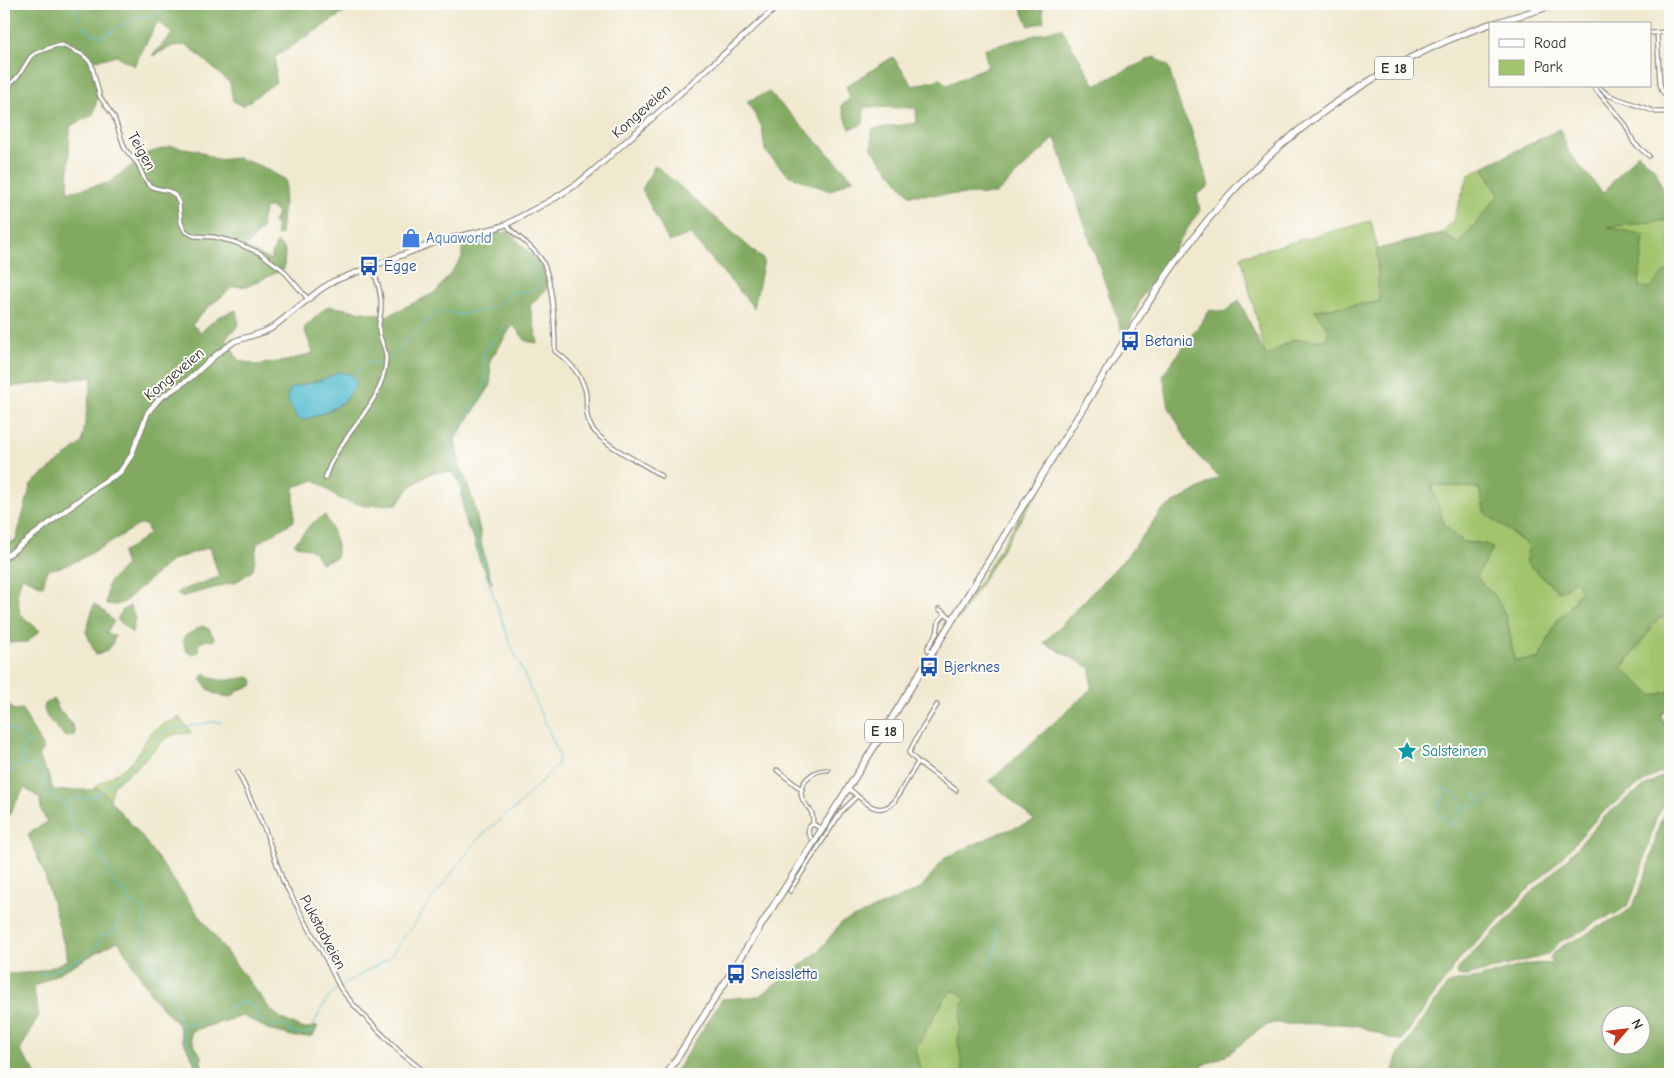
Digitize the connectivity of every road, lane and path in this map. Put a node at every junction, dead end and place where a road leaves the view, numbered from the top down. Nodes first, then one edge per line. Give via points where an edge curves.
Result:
1 (780, 4) edge
2 (1557, 4) edge
3 (1498, 22) edge
4 (1489, 25) edge
5 (1670, 32) edge
6 (1652, 33) edge
7 (1657, 34) junction
8 (1595, 88) edge
9 (1600, 88) edge
10 (4, 91) edge
11 (1670, 100) edge
12 (1670, 105) edge
13 (1649, 156) dead end
14 (507, 224) junction
15 (372, 267) junction
16 (309, 299) junction
17 (661, 476) dead end
18 (325, 478) dead end
19 (4, 558) edge
20 (939, 609) dead end
21 (945, 614) junction
22 (953, 620) junction
23 (933, 653) junction
24 (937, 705) dead end
25 (918, 762) junction
26 (777, 770) dead end
27 (828, 770) dead end
28 (238, 772) dead end
29 (848, 789) junction
30 (802, 790) junction
31 (956, 790) dead end
32 (857, 796) junction
33 (814, 824) junction
34 (823, 829) junction
35 (811, 838) dead end
36 (790, 891) dead end
37 (427, 1074) edge
38 (667, 1074) edge

1 - 14 main road, Kongeveien via 577,184
2 - 3 highway, E 18
4 - 22 highway, E 18 via 1409,60 1342,100 1283,144 1225,200 1162,282
5 - 7 street
6 - 7 street
7 - 11 street via 1660,84
8 - 13 street via 1625,124 1634,143
9 - 12 street via 1608,95 1656,112 1665,112
10 - 16 street, Teigen via 36,53 62,44 83,55 90,63 100,97 114,117 125,149 149,185 175,195 185,231 194,236 220,238 260,253 282,269
14 - 15 main road, Kongeveien via 439,241
14 - 17 street via 544,265 552,300 555,351 580,377 586,395 588,422 610,444
15 - 16 main road, Kongeveien via 334,282
15 - 18 street via 381,298 379,330 386,365 373,401 340,446
16 - 19 main road, Kongeveien via 272,328 227,347 196,374 158,399 148,412 131,456 120,472
20 - 21 street
21 - 22 street
21 - 23 street via 928,647
22 - 23 highway, E 18
23 - 29 highway, E 18
24 - 25 street via 910,750 910,756
25 - 31 street
25 - 32 street via 889,807 882,810 874,808
26 - 30 street
27 - 30 street via 808,777
28 - 37 street, Pukstadveien via 283,881 339,986 375,1027
29 - 32 street
29 - 34 highway, E 18
30 - 33 street via 802,799 812,811
32 - 36 street via 842,812
33 - 34 street
33 - 35 street via 809,827
34 - 38 highway, E 18

